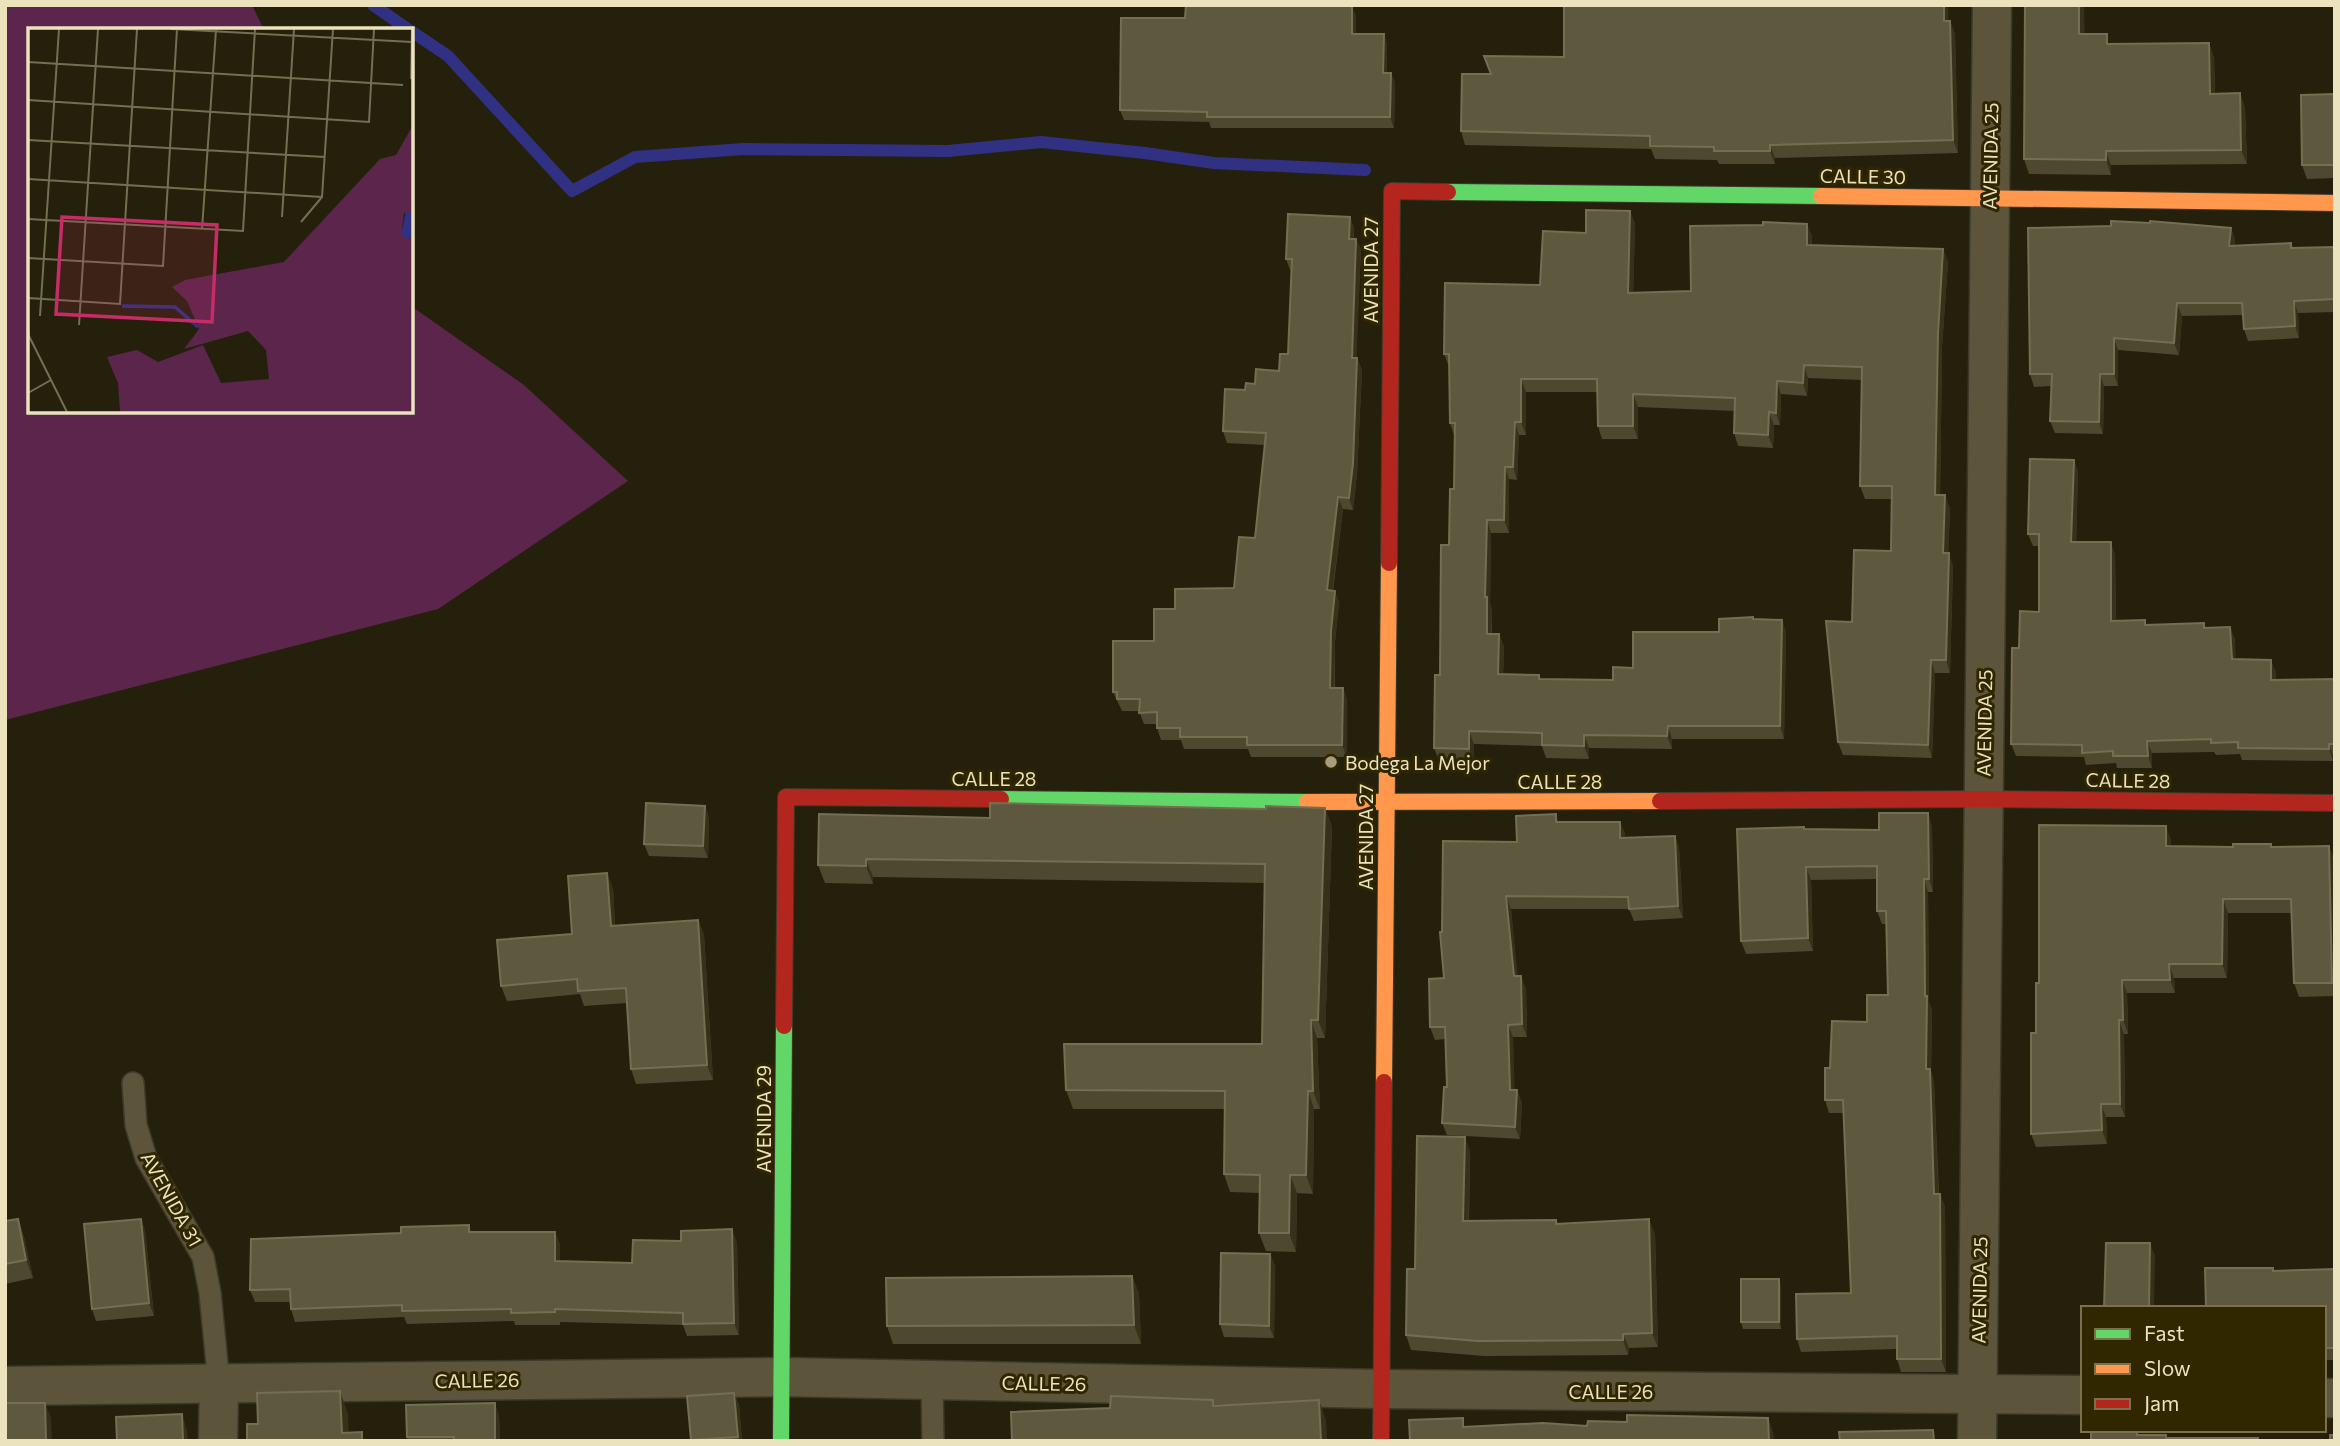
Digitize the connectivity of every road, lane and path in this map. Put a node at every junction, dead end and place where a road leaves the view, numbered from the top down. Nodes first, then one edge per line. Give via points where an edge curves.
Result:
1 (1992, 5) edge
2 (1392, 191) joint
3 (1989, 199) junction
4 (2335, 203) edge
5 (786, 797) joint
6 (1983, 799) junction
7 (1387, 803) junction
8 (2335, 803) edge
9 (133, 1083) dead end
10 (782, 1377) junction
11 (932, 1380) junction
12 (219, 1384) junction
13 (5, 1386) edge
14 (1382, 1389) junction
15 (1978, 1394) junction
16 (2081, 1395) edge
17 (218, 1441) edge
18 (781, 1441) edge
19 (933, 1441) edge
20 (1381, 1441) edge
21 (1977, 1441) edge

1 - 3 street, AVENIDA 25
2 - 3 street, CALLE 30
2 - 7 street, AVENIDA 27
3 - 4 street, CALLE 30
3 - 6 street, AVENIDA 25
5 - 7 street, CALLE 28
5 - 10 street, AVENIDA 29
6 - 7 street, CALLE 28
6 - 8 street, CALLE 28
6 - 15 street, AVENIDA 25
7 - 14 street, AVENIDA 27
9 - 12 lane, AVENIDA 31 via 136,1125 146,1158 203,1257
10 - 11 street, CALLE 26
10 - 12 street, CALLE 26
10 - 18 street, AVENIDA 29
11 - 14 street, CALLE 26
11 - 19 lane
12 - 13 street, CALLE 26
12 - 17 street, AVENIDA 31
14 - 15 street, CALLE 26
14 - 20 street, AVENIDA 27
15 - 16 street, CALLE 26
15 - 21 street, AVENIDA 25

